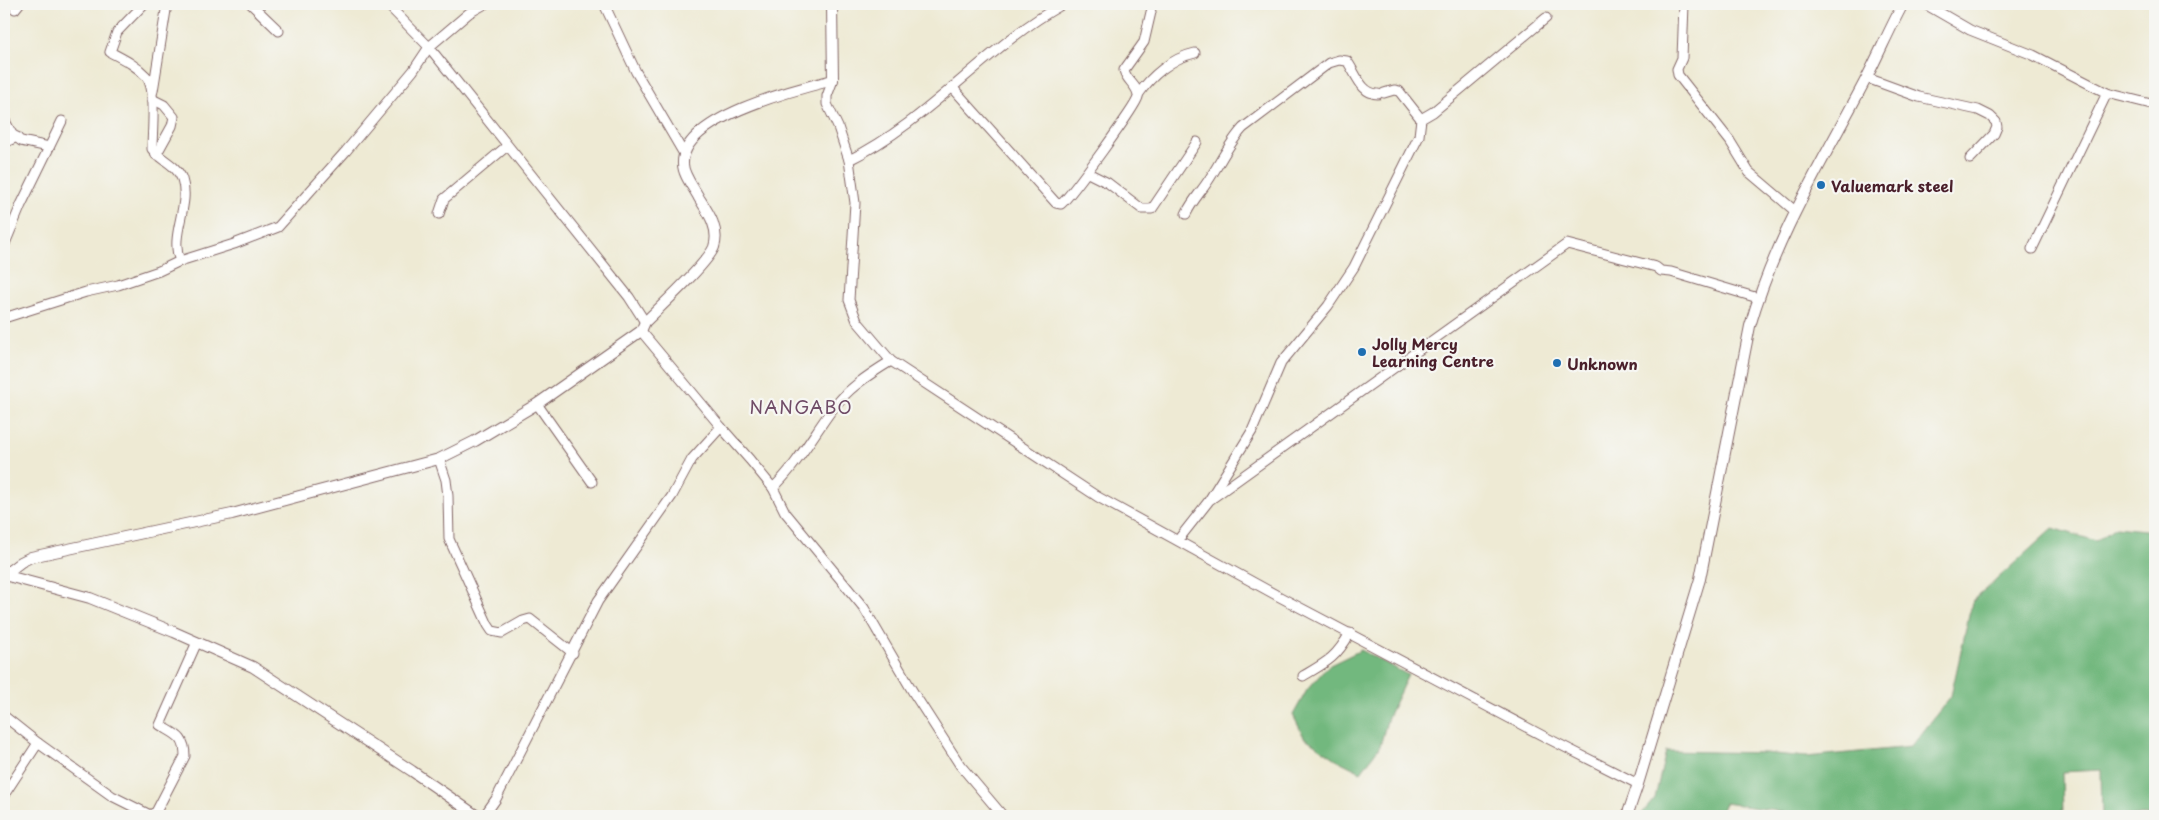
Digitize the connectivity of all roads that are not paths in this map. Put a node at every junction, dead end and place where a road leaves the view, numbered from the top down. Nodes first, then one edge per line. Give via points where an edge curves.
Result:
1 (144, 4) edge
2 (167, 4) edge
3 (251, 4) edge
4 (387, 4) edge
5 (485, 4) edge
6 (604, 4) edge
7 (832, 4) edge
8 (1063, 4) edge
9 (1684, 4) edge
10 (1903, 4) edge
11 (1925, 4) edge
12 (1151, 12) dead end
13 (1546, 18) dead end
14 (279, 31) dead end
15 (429, 48) junction
16 (1195, 53) dead end
17 (1867, 78) junction
18 (833, 80) junction
19 (952, 87) junction
20 (2106, 94) junction
21 (1138, 95) junction
22 (152, 98) junction
23 (2155, 105) edge
24 (1421, 118) junction
25 (4, 120) edge
26 (62, 121) dead end
27 (17, 137) junction
28 (4, 142) edge
29 (1197, 142) dead end
30 (507, 146) junction
31 (49, 148) junction
32 (684, 154) junction
33 (156, 155) junction
34 (1970, 159) dead end
35 (848, 160) junction
36 (1088, 172) junction
37 (1795, 211) junction
38 (439, 214) dead end
39 (1186, 214) dead end
40 (4, 246) edge
41 (2032, 249) dead end
42 (180, 261) junction
43 (1758, 298) junction
44 (4, 318) edge
45 (643, 326) junction
46 (891, 361) junction
47 (536, 404) junction
48 (721, 427) junction
49 (439, 459) junction
50 (592, 482) dead end
51 (773, 488) junction
52 (1208, 502) junction
53 (1178, 540) junction
54 (4, 575) edge
55 (1350, 633) junction
56 (197, 642) junction
57 (572, 653) junction
58 (1303, 676) dead end
59 (4, 716) edge
60 (38, 742) junction
61 (1638, 784) junction
62 (4, 795) edge
63 (477, 816) edge
64 (484, 816) edge
65 (1003, 816) edge
66 (1626, 816) edge

1 - 22 street via 117,32 110,52 147,77
2 - 22 street
3 - 14 street
4 - 15 street
5 - 15 street via 469,13
6 - 32 street via 636,72
7 - 18 street
8 - 19 street via 994,51
9 - 37 street via 1682,58 1678,75 1723,132 1749,172
10 - 17 street
11 - 20 street via 1970,30 2032,55
12 - 21 street via 1144,42 1124,70
13 - 24 street via 1433,112
15 - 30 street
15 - 42 street via 346,151 278,227
16 - 21 street via 1163,68
17 - 34 street via 1919,98 1978,110 1990,116 1996,122 1994,134
17 - 37 street
18 - 32 street via 778,94 718,120 695,136
18 - 35 street via 827,104
19 - 35 street via 874,148
19 - 36 street via 1056,204 1068,198
20 - 23 street
20 - 41 street
21 - 36 street via 1134,107
22 - 33 street via 152,149
22 - 33 street via 164,105 174,117
24 - 39 street via 1400,91 1373,94 1365,89 1347,61 1334,60 1243,128
24 - 52 street via 1419,136 1354,267 1328,306 1281,363 1252,431
25 - 27 street
26 - 31 street
27 - 28 street
27 - 31 street
29 - 36 street via 1152,209 1142,210 1108,183
30 - 38 street via 444,200
30 - 45 street via 629,296
31 - 40 street via 20,204
32 - 45 street via 682,166 716,228 714,249
33 - 42 street via 174,167 182,179 184,207 176,253
35 - 46 street via 855,203 849,300 857,321
37 - 43 street
42 - 44 street via 160,272
43 - 52 street via 1567,244
43 - 61 street via 1700,579
45 - 47 street
45 - 48 street
46 - 51 street via 863,378 832,409
46 - 53 street via 1098,497
47 - 49 street
47 - 50 street
48 - 51 street
48 - 57 street via 692,459 672,496 598,601
49 - 54 street via 232,514 30,558
49 - 57 street via 447,488 449,539 492,631 502,633 530,619
51 - 65 street via 786,512 864,608 960,765
52 - 53 street
53 - 55 street
54 - 56 street via 90,598
55 - 58 street via 1339,652
55 - 61 street
56 - 60 street via 160,726 182,738 185,756 156,812 150,815 112,796
56 - 63 street via 252,667
57 - 64 street via 496,800
59 - 60 street
60 - 62 street
61 - 66 street

